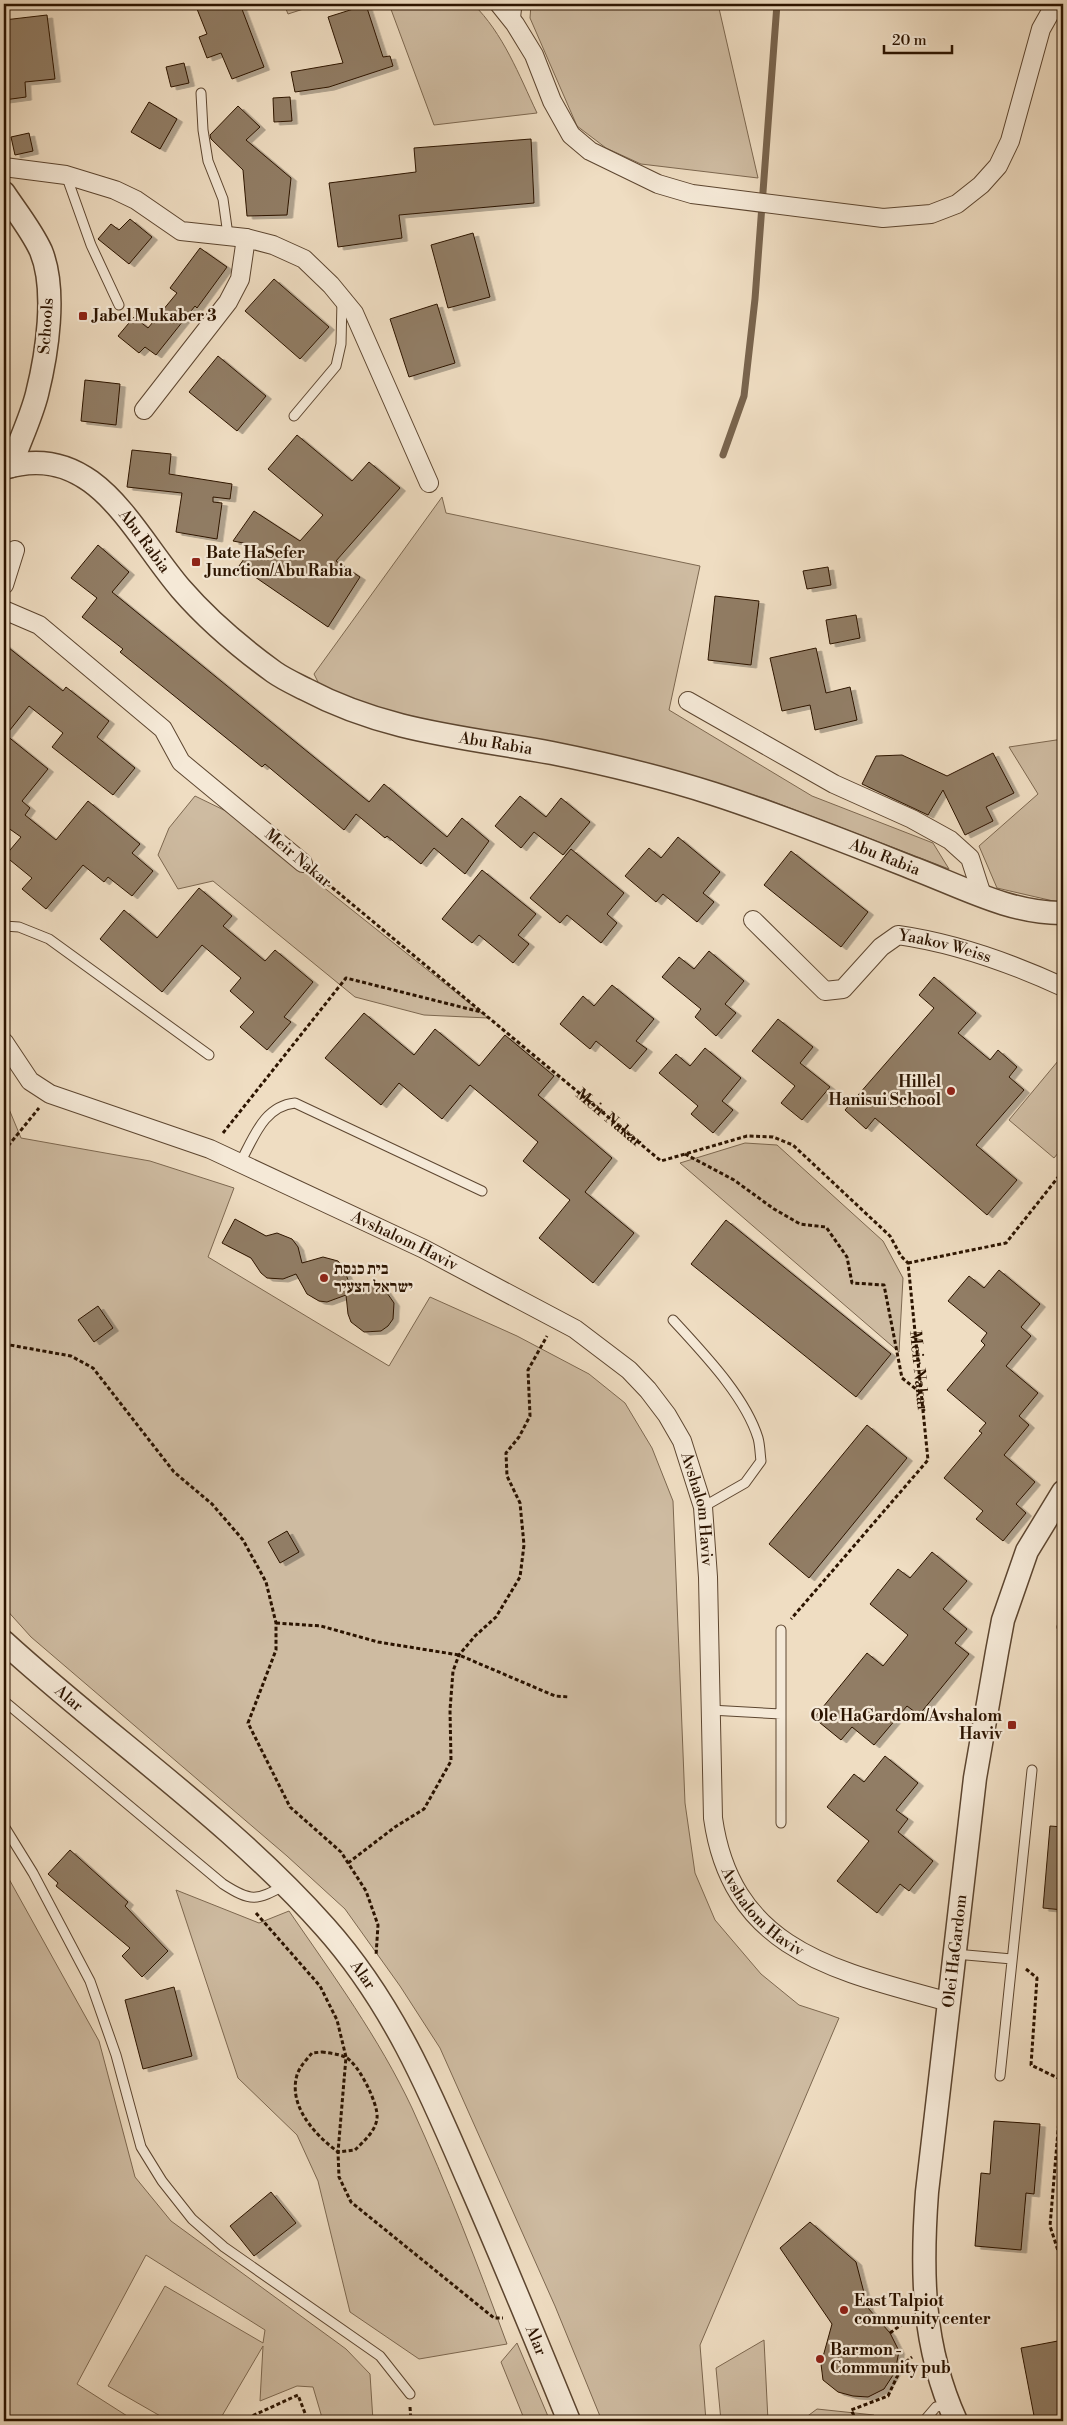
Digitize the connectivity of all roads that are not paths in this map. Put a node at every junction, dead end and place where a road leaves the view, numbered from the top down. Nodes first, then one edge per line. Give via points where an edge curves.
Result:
1 (499, 4) edge
2 (517, 4) edge
3 (1055, 4) edge
4 (515, 24) junction
5 (200, 93) dead end
6 (4, 167) edge
7 (66, 174) junction
8 (4, 193) edge
9 (228, 235) junction
10 (246, 238) junction
11 (342, 298) junction
12 (118, 305) dead end
13 (144, 410) dead end
14 (294, 416) dead end
15 (7, 467) edge
16 (429, 483) dead end
17 (15, 550) dead end
18 (4, 585) edge
19 (4, 610) edge
20 (688, 702) dead end
21 (303, 863) road end
22 (982, 895) junction
23 (1063, 913) edge
24 (753, 920) dead end
25 (4, 926) edge
26 (1063, 987) edge
27 (4, 1042) edge
28 (209, 1055) dead end
29 (240, 1162) junction
30 (482, 1191) dead end
31 (674, 1320) dead end
32 (1063, 1492) edge
33 (703, 1507) junction
34 (781, 1630) road end
35 (4, 1642) edge
36 (4, 1701) edge
37 (710, 1710) junction
38 (781, 1714) junction
39 (1032, 1770) dead end
40 (781, 1823) dead end
41 (4, 1826) edge
42 (285, 1885) junction
43 (955, 1954) junction
44 (1012, 1959) junction
45 (949, 2002) junction
46 (1000, 2076) dead end
47 (410, 2394) dead end
48 (953, 2413) edge
49 (569, 2421) edge
50 (924, 2421) edge

1 - 4 street
2 - 4 lane
3 - 4 street via 1041,30 1010,141 998,166 957,204 931,214 883,218 692,194 658,184 590,151 571,135 552,101 534,55
5 - 9 lane via 208,161 223,199
6 - 7 street
7 - 9 street via 136,200 180,231
7 - 12 lane via 91,245
8 - 15 street, Schools via 40,250 48,276 49,301 37,395
9 - 10 street
10 - 11 street via 273,245 304,259
10 - 13 street via 240,279 228,302
11 - 14 lane via 341,344 336,366
11 - 16 street via 354,313
15 - 22 street, Abu Rabia via 40,462 62,465 95,484 118,506 183,591 248,652 277,674 346,710 425,732 553,753 645,773 824,833
17 - 18 street
19 - 21 street, Meir Nakar via 39,625 163,729 182,762
20 - 22 street via 834,784 912,818 950,840 970,858
22 - 23 street, Abu Rabia via 1024,907
24 - 26 street, Yaakov Weiss via 824,991 843,988 881,947 898,935 936,940 1038,975
25 - 28 lane via 19,927 49,939
27 - 29 street, Avshalom Haviv via 30,1081 50,1094
29 - 30 lane via 263,1120 281,1104 295,1103
29 - 33 street, Avshalom Haviv via 424,1249 558,1319 611,1355 657,1402 682,1441
31 - 33 lane via 743,1406 758,1438 761,1461 745,1483
32 - 43 street, Olei HaGardom via 1027,1551 1003,1620 975,1778
33 - 37 street, Avshalom Haviv via 708,1577
34 - 38 lane
35 - 42 street, Alar via 249,1850
36 - 42 lane via 215,1878 243,1897 264,1897
37 - 38 lane
37 - 45 street, Avshalom Haviv via 716,1843 736,1893 750,1911 812,1959 853,1976
38 - 40 lane
39 - 44 lane
41 - 47 lane via 33,1873 90,1981 116,2055 141,2147 162,2181 192,2219 224,2247 380,2356
42 - 49 street, Alar via 326,1928 370,1986 421,2072
43 - 44 lane
43 - 45 street, Olei HaGardom
44 - 46 lane
45 - 48 street, Olei HaGardom via 923,2253 930,2340 942,2388
48 - 50 lane via 936,2407

